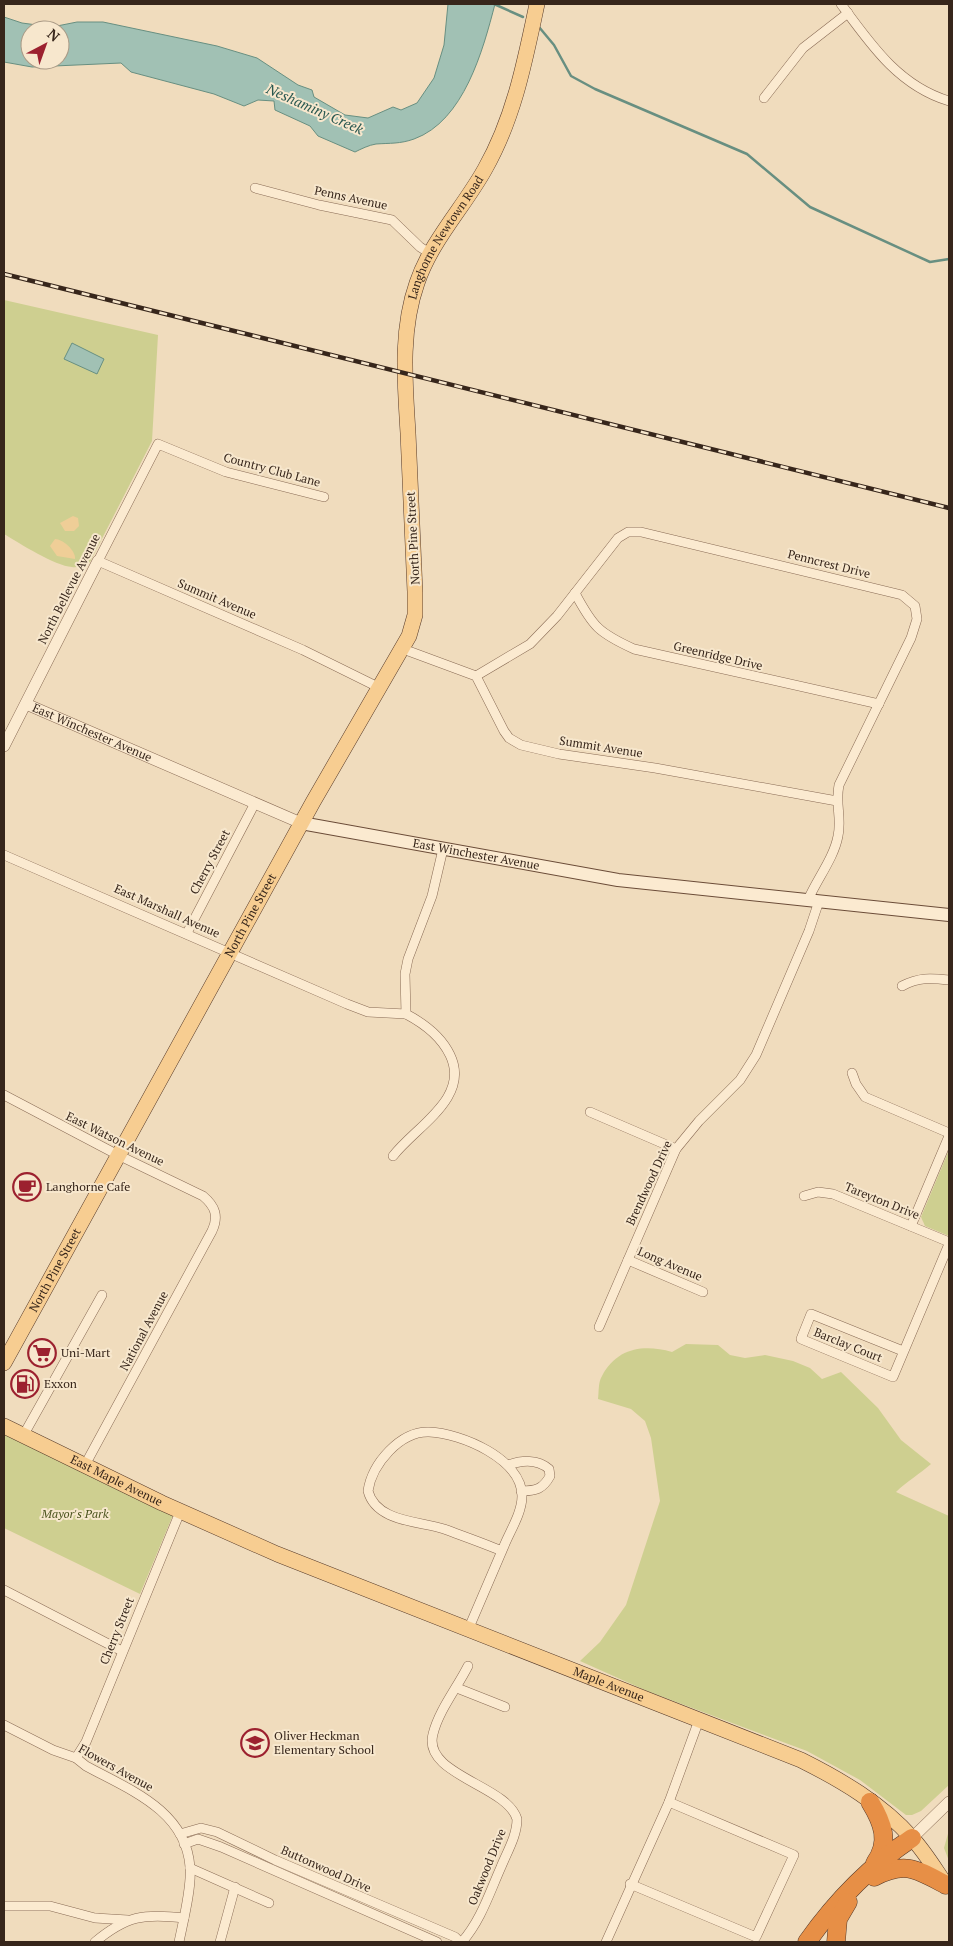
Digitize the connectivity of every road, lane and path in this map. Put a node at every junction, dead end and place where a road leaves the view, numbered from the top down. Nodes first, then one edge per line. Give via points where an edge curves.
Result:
1 (530, 4) edge
2 (537, 4) edge
3 (841, 4) edge
4 (848, 13) junction
5 (529, 37) junction
6 (764, 98) dead end
7 (949, 101) edge
8 (255, 188) dead end
9 (431, 254) junction
10 (158, 444) joint
11 (408, 447) joint
12 (324, 497) dead end
13 (98, 561) junction
14 (575, 593) junction
15 (403, 649) junction
16 (476, 676) junction
17 (380, 688) junction
18 (26, 704) junction
19 (879, 704) junction
20 (4, 746) edge
21 (837, 801) junction
22 (255, 803) junction
23 (301, 823) junction
24 (443, 849) junction
25 (4, 855) edge
26 (814, 901) junction
27 (949, 915) edge
28 (187, 934) junction
29 (230, 953) junction
30 (949, 980) edge
31 (902, 986) dead end
32 (406, 1014) junction
33 (852, 1072) dead end
34 (4, 1095) edge
35 (590, 1112) dead end
36 (949, 1134) edge
37 (676, 1149) junction
38 (118, 1155) junction
39 (393, 1156) dead end
40 (804, 1196) dead end
41 (214, 1206) joint
42 (911, 1226) junction
43 (949, 1243) edge
44 (628, 1260) junction
45 (703, 1292) dead end
46 (102, 1295) dead end
47 (599, 1327) dead end
48 (903, 1351) junction
49 (4, 1363) edge
50 (4, 1426) edge
51 (23, 1436) junction
52 (85, 1465) junction
53 (508, 1465) junction
54 (522, 1491) junction
55 (180, 1512) junction
56 (230, 1533) joint
57 (502, 1551) junction
58 (4, 1590) edge
59 (468, 1630) junction
60 (122, 1651) junction
61 (468, 1666) dead end
62 (457, 1688) junction
63 (505, 1706) dead end
64 (699, 1720) junction
65 (4, 1724) edge
66 (76, 1758) junction
67 (669, 1802) junction
68 (870, 1802) junction
69 (949, 1802) edge
70 (180, 1834) junction
71 (912, 1838) junction
72 (184, 1844) junction
73 (190, 1868) junction
74 (871, 1874) junction
75 (630, 1884) junction
76 (235, 1888) junction
77 (947, 1888) edge
78 (268, 1903) dead end
79 (4, 1906) edge
80 (184, 1918) junction
81 (128, 1920) junction
82 (95, 1942) edge
83 (179, 1942) edge
84 (220, 1942) edge
85 (437, 1942) edge
86 (461, 1942) edge
87 (606, 1942) edge
88 (807, 1942) edge
89 (836, 1942) edge

1 - 5 main road, Langhorne Newtown Road
2 - 5 main road, Langhorne Newtown Road
3 - 4 street
4 - 6 street via 803,48
4 - 7 street via 903,78
5 - 9 main road, Langhorne Newtown Road via 516,98 500,140 475,187
8 - 9 street, Penns Avenue via 392,220
9 - 11 main road, Langhorne Newtown Road via 416,284 405,341
10 - 12 street, Country Club Lane via 226,472
10 - 13 street, North Bellevue Avenue
11 - 15 main road, North Pine Street via 415,615
13 - 17 street, Summit Avenue via 303,650
13 - 18 street, North Bellevue Avenue
14 - 16 street, Penncrest Drive via 544,632 530,644
14 - 19 street, Greenridge Drive via 587,617 599,631 634,649
14 - 19 street, Penncrest Drive via 618,538 635,531 902,595 915,606 916,626
15 - 16 street
15 - 17 main road, North Pine Street
16 - 21 street, Summit Avenue via 504,731 521,745
17 - 23 main road, North Pine Street
18 - 20 street, North Bellevue Avenue
18 - 22 street, East Winchester Avenue
19 - 21 street, Penncrest Drive via 845,770
21 - 26 street, Penncrest Drive via 838,837
22 - 23 street, East Winchester Avenue
22 - 28 street, Cherry Street
23 - 24 main road, East Winchester Avenue
23 - 29 main road, North Pine Street
24 - 26 main road, East Winchester Avenue via 618,880
24 - 32 street via 432,896 408,959
25 - 28 street, East Marshall Avenue
26 - 27 main road, East Winchester Avenue
26 - 37 street, Brendwood Drive via 798,957 756,1055 740,1080
28 - 29 street, East Marshall Avenue
29 - 32 street, East Marshall Avenue via 368,1012
29 - 38 main road, North Pine Street
30 - 31 street via 918,978
32 - 39 street via 438,1036 452,1058 455,1078 444,1103
33 - 36 street via 861,1094 869,1100
34 - 38 street, East Watson Avenue
35 - 37 street
36 - 42 street
37 - 44 street, Brendwood Drive
38 - 41 street, East Watson Avenue via 203,1196
38 - 49 main road, North Pine Street
40 - 42 street, Tareyton Drive via 818,1192 832,1194
41 - 52 street, National Avenue via 216,1221 212,1231
42 - 43 street, Tareyton Drive
43 - 48 street, Barclay Court
44 - 45 street, Long Avenue
44 - 47 street, Brendwood Drive
46 - 51 street
48 - 48 street, Barclay Court via 893,1377 801,1339 811,1314
50 - 51 main road, East Maple Avenue
51 - 52 main road, East Maple Avenue
52 - 55 main road, East Maple Avenue
53 - 54 street
53 - 54 street via 528,1461 544,1464 549,1469 550,1476 542,1488
53 - 57 street via 487,1450 458,1438 420,1433 400,1441 386,1454 372,1476 368,1491 374,1504 399,1519 442,1528
54 - 57 street via 521,1505
55 - 56 main road, East Maple Avenue
55 - 60 street, Cherry Street
56 - 59 main road, Maple Avenue
57 - 59 street
58 - 60 street
59 - 64 main road, Maple Avenue
60 - 66 street, Cherry Street via 86,1742
61 - 62 street, Oakwood Drive
62 - 63 street
62 - 86 street, Oakwood Drive via 441,1713 432,1736 434,1753 458,1773 507,1804 517,1820 515,1834 485,1907 473,1929
64 - 67 street
64 - 68 main road, Maple Avenue via 801,1760 838,1779
65 - 66 street, Flowers Avenue via 53,1750
66 - 70 street, Flowers Avenue via 154,1804 175,1824
67 - 75 street
67 - 75 street via 794,1855 756,1937
68 - 71 main road, Maple Avenue
68 - 74 highway via 879,1817 884,1837
69 - 71 street
70 - 72 street, Flowers Avenue
70 - 86 street, Buttonwood Drive via 201,1828 217,1832
71 - 74 highway via 893,1850
71 - 77 main road, Maple Avenue
72 - 73 street, Flowers Avenue
72 - 85 street, Buttonwood Drive via 198,1839 221,1847
73 - 76 street
73 - 80 street
74 - 77 highway via 892,1868 916,1869
74 - 88 highway via 838,1902
74 - 89 highway via 842,1909
75 - 87 street
76 - 78 street
76 - 84 street
79 - 81 street via 50,1906 96,1918
80 - 81 street via 156,1915
80 - 83 street
81 - 82 street

